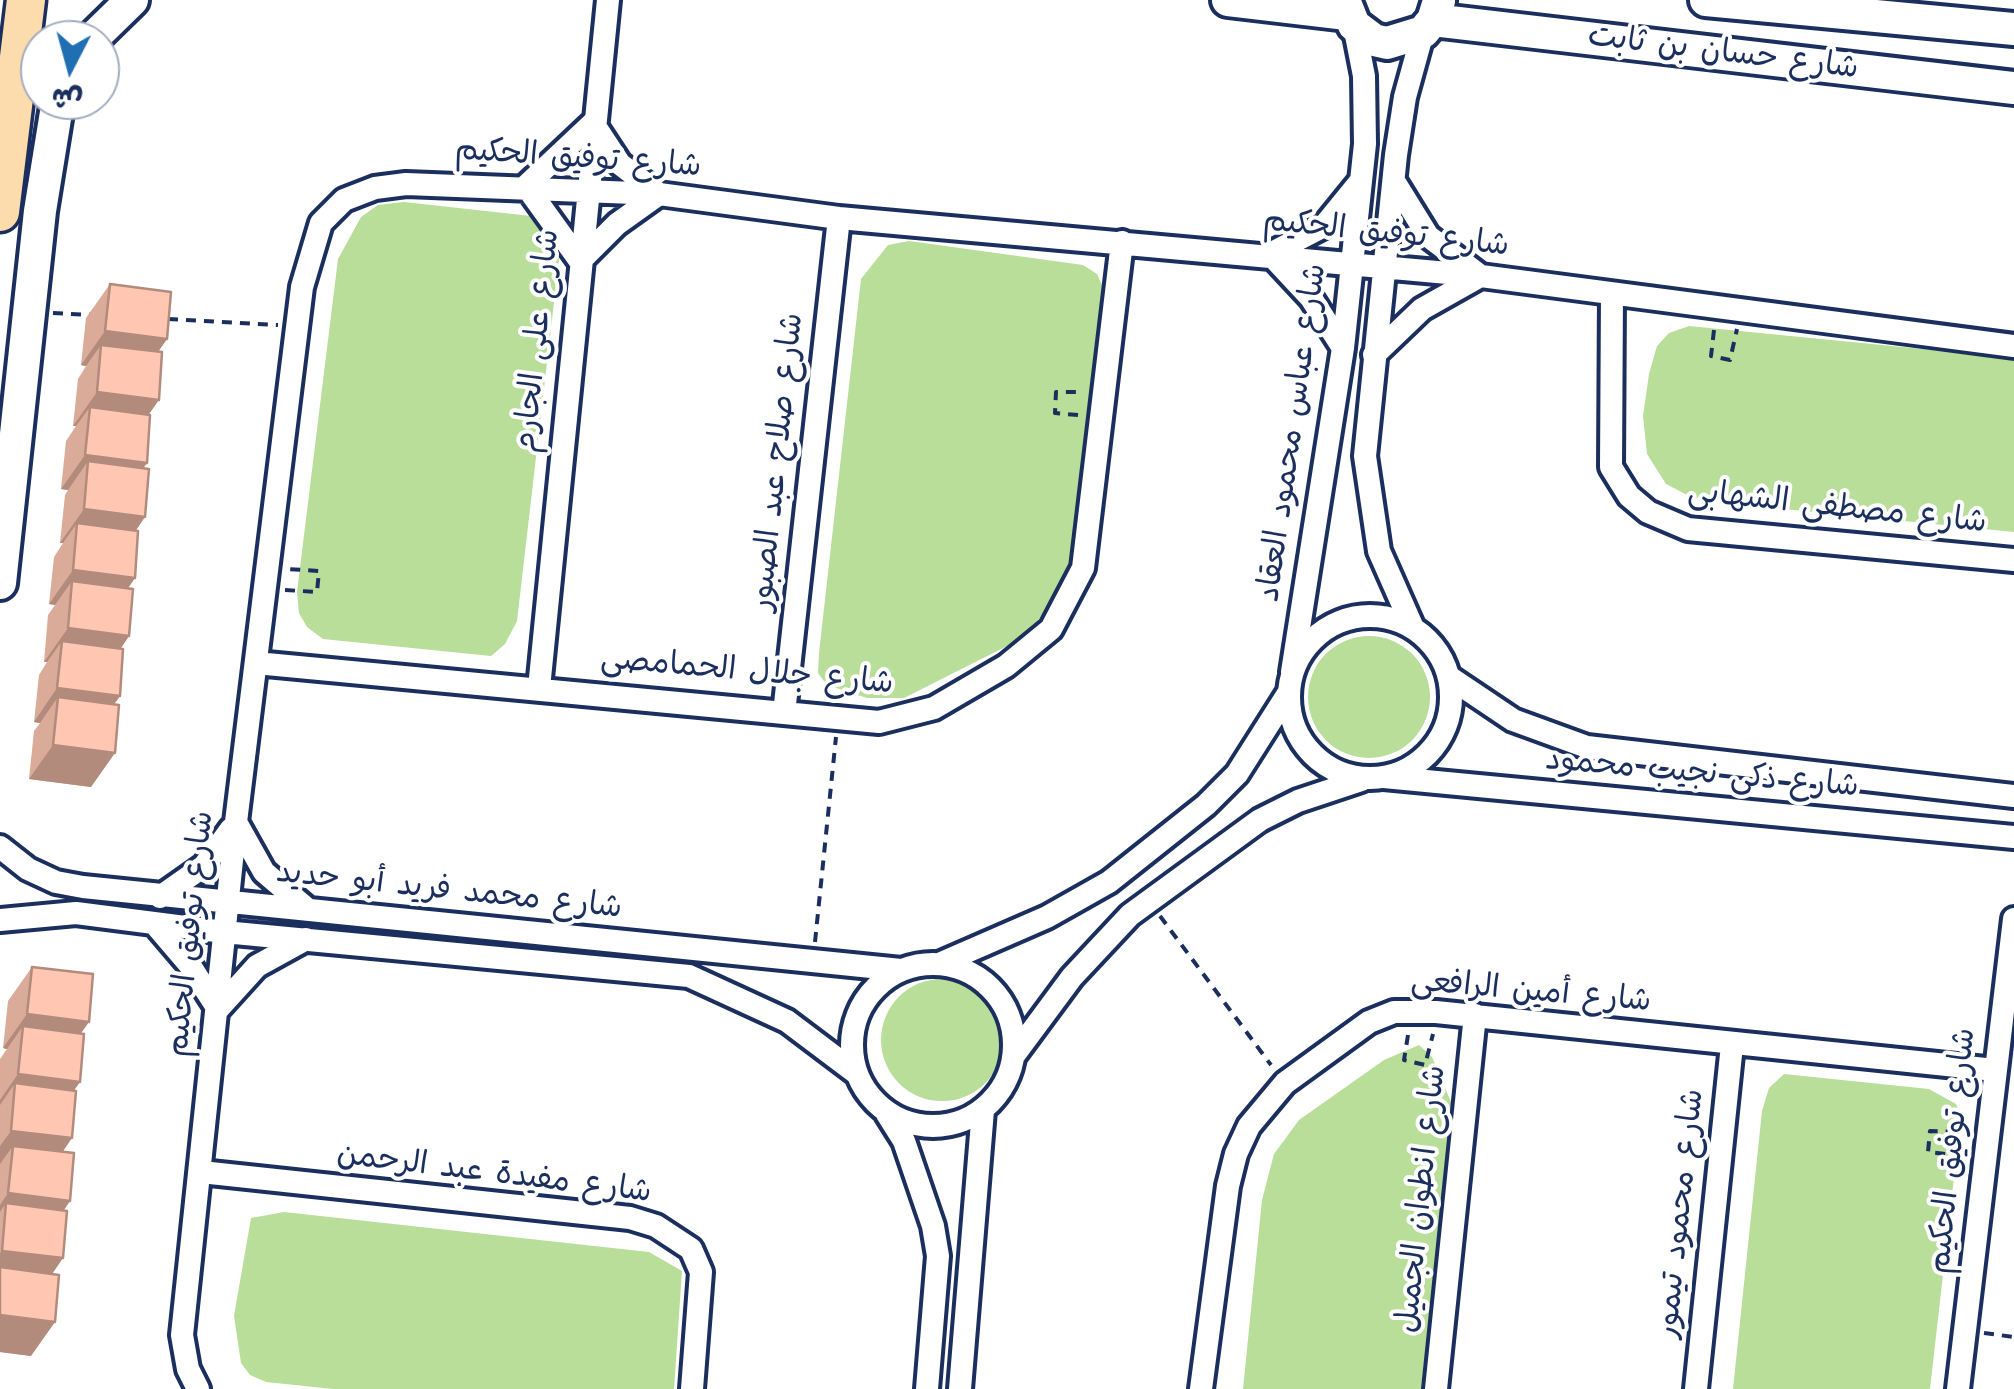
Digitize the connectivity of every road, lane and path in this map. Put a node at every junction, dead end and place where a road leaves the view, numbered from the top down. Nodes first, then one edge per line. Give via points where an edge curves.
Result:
1 (132, 0) edge
2 (608, 0) edge
3 (1228, 0) edge
4 (1706, 0) edge
5 (25, 1) edge
6 (1348, 13) edge
7 (1431, 18) edge
8 (112, 20) edge
9 (2014, 29) edge
10 (2014, 88) edge
11 (54, 120) edge
12 (593, 123) junction
13 (1362, 179) junction
14 (1394, 180) junction
15 (526, 186) junction
16 (587, 191) junction
17 (659, 194) junction
18 (0, 212) edge
19 (839, 218) junction
20 (1122, 242) junction
21 (1270, 254) junction
22 (580, 260) junction
23 (1350, 263) junction
24 (1383, 268) junction
25 (1480, 276) junction
26 (1612, 294) junction
27 (1728, 306) junction
28 (30, 311) junction
29 (106, 316) edge
30 (164, 319) edge
31 (298, 326) junction
32 (2014, 346) edge
33 (1344, 348) junction
34 (1374, 354) junction
35 (1104, 406) junction
36 (2014, 560) edge
37 (266, 578) junction
38 (0, 583) edge
39 (1413, 628) junction
40 (256, 663) junction
41 (1449, 676) junction
42 (1290, 682) junction
43 (539, 688) junction
44 (784, 713) junction
45 (838, 718) junction
46 (1375, 778) junction
47 (2014, 796) edge
48 (236, 822) junction
49 (2014, 837) edge
50 (0, 847) edge
51 (160, 897) junction
52 (1148, 900) junction
53 (227, 902) junction
54 (308, 909) junction
55 (2014, 919) edge
56 (0, 920) edge
57 (154, 923) junction
58 (224, 932) junction
59 (307, 939) junction
60 (813, 964) junction
61 (939, 964) junction
62 (901, 970) junction
63 (218, 1009) junction
64 (1425, 1011) junction
65 (1475, 1015) junction
66 (1732, 1045) junction
67 (1015, 1054) junction
68 (1995, 1070) junction
69 (856, 1073) junction
70 (1285, 1084) junction
71 (983, 1110) junction
72 (886, 1111) junction
73 (1988, 1133) junction
74 (1986, 1159) junction
75 (201, 1172) junction
76 (1966, 1331) junction
77 (2014, 1337) edge
78 (198, 1389) edge
79 (692, 1389) edge
80 (927, 1389) edge
81 (960, 1389) edge
82 (1201, 1389) edge
83 (1436, 1389) edge
84 (1696, 1389) edge
85 (1958, 1389) edge

1 - 8 street
2 - 12 street, شارع على الجارم
3 - 6 street
4 - 9 street, شارع حسان بن ثابت
5 - 18 main road
6 - 7 street, شارع حسان بن ثابت via 1374,40 1387,43 1412,39
6 - 13 street, شارع عباس محمود العقاد via 1366,97
7 - 10 street, شارع حسان بن ثابت
7 - 14 street, شارع عباس محمود العقاد via 1405,97
11 - 28 street
12 - 15 street
12 - 16 street, شارع على الجارم
12 - 17 street via 620,164
13 - 21 street via 1324,226
13 - 23 street, شارع عباس محمود العقاد
14 - 24 street, شارع عباس محمود العقاد
14 - 25 street via 1428,236
15 - 16 street, شارع توفيق الحكيم
15 - 22 street
15 - 31 street, شارع توفيق الحكيم via 406,184 344,200 321,223 308,254
16 - 17 street, شارع توفيق الحكيم
16 - 22 street, شارع على الجارم
17 - 19 street, شارع توفيق الحكيم
17 - 22 street
19 - 20 street, شارع توفيق الحكيم
19 - 44 street, شارع صلاح عبد الصبور
20 - 21 street, شارع توفيق الحكيم
20 - 35 street, شارع جلال الحمامصى
21 - 23 street, شارع توفيق الحكيم
21 - 33 street via 1312,298
22 - 43 street, شارع على الجارم
23 - 24 street, شارع توفيق الحكيم
23 - 33 street, شارع عباس محمود العقاد
24 - 25 street, شارع توفيق الحكيم
24 - 34 street, شارع عباس محمود العقاد
25 - 26 street, شارع توفيق الحكيم
25 - 34 street via 1422,309
26 - 27 street, شارع توفيق الحكيم
26 - 36 street, شارع مصطفى الشهابى via 1611,467 1648,512 1688,529
27 - 27 path via 1711,356 1730,360
27 - 32 street, شارع توفيق الحكيم
28 - 29 path
28 - 38 street
30 - 31 path
31 - 37 street, شارع توفيق الحكيم
33 - 42 street, شارع عباس محمود العقاد
34 - 39 street, شارع عباس محمود العقاد via 1368,494 1379,551
35 - 35 path via 1056,392 1055,413
35 - 45 street, شارع جلال الحمامصى via 1082,568 1051,628 1006,666 934,708 879,722
37 - 37 path via 315,593 320,573
37 - 40 street, شارع توفيق الحكيم
39 - 41 street
39 - 42 street via 1372,616 1351,618 1314,638
40 - 43 street, شارع جلال الحمامصى
40 - 48 street, شارع توفيق الحكيم
41 - 46 street via 1450,715 1443,734 1418,763
41 - 47 street, شارع ذكى نجيب محمود via 1513,720 1587,747
42 - 46 street via 1290,713 1309,751 1335,770
42 - 61 street, شارع عباس محمود العقاد via 1237,774 1123,871 1047,917
43 - 44 street, شارع جلال الحمامصى
44 - 45 street, شارع جلال الحمامصى
45 - 60 path
46 - 49 street, شارع ذكى نجيب محمود
46 - 52 street via 1324,790 1260,820
48 - 51 street via 204,866
48 - 53 street, شارع توفيق الحكيم
48 - 54 street via 264,872
50 - 51 street, شارع محمد فريد أبو حديد via 56,882
51 - 53 street, شارع محمد فريد أبو حديد
52 - 67 street via 1100,945
52 - 70 path
53 - 54 street, شارع محمد فريد أبو حديد
53 - 58 street, شارع توفيق الحكيم
54 - 60 street, شارع محمد فريد أبو حديد
55 - 68 street, شارع توفيق الحكيم
56 - 57 street, شارع محمد فريد أبو حديد via 76,913
57 - 58 street, شارع محمد فريد أبو حديد
57 - 63 street
58 - 59 street, شارع محمد فريد أبو حديد
58 - 63 street, شارع توفيق الحكيم
59 - 63 street via 256,966
59 - 69 street, شارع محمد فريد أبو حديد via 689,976 787,1020
60 - 62 street, شارع محمد فريد أبو حديد
61 - 62 street
61 - 67 street via 965,970 1004,1004
62 - 69 street via 883,980 858,1012
63 - 75 street, شارع توفيق الحكيم
64 - 64 path via 1404,1060 1425,1065
64 - 65 street, شارع أمين الرافعى
64 - 70 street, شارع أمين الرافعى via 1368,1022
65 - 66 street, شارع أمين الرافعى
65 - 83 street, شارع انطوان الجميل
66 - 68 street, شارع أمين الرافعى
66 - 84 street, شارع محمود تيمور
67 - 71 street via 1009,1076
68 - 73 street, شارع توفيق الحكيم
69 - 72 street
70 - 82 street, شارع أمين الرافعى via 1236,1154
71 - 72 street via 924,1126
71 - 81 street
72 - 80 street via 904,1141 938,1256
73 - 74 street, شارع توفيق الحكيم
73 - 74 path via 1932,1130 1928,1150
74 - 76 street, شارع توفيق الحكيم
75 - 78 street, شارع توفيق الحكيم via 182,1335
75 - 79 street, شارع مفيدة عبد الرحمن via 656,1226 692,1249 700,1272
76 - 77 path
76 - 85 street, شارع توفيق الحكيم

